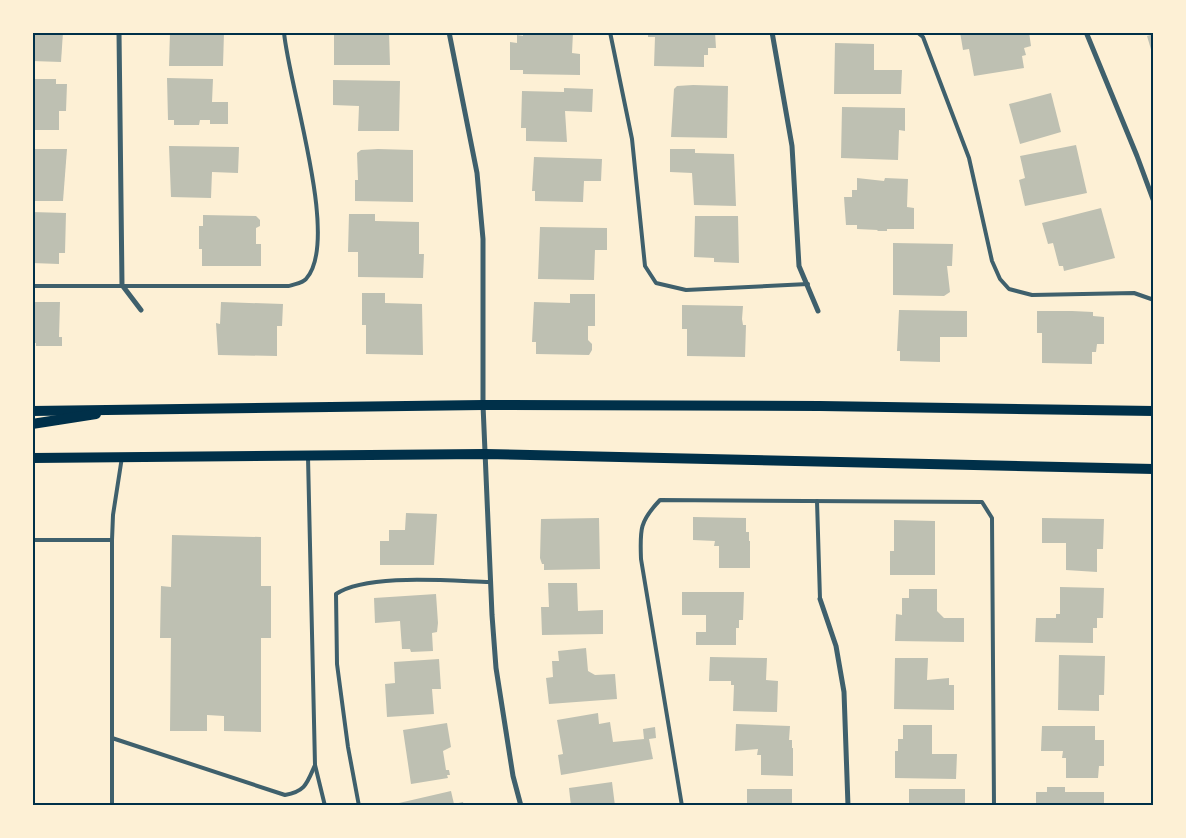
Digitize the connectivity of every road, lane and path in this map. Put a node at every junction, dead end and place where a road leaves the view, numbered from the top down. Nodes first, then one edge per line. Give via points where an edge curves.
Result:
1 (118, 32) edge
2 (284, 32) edge
3 (449, 32) edge
4 (610, 32) edge
5 (772, 32) edge
6 (918, 32) edge
7 (1086, 32) edge
8 (1154, 202) edge
9 (808, 284) junction
10 (122, 285) junction
11 (32, 286) edge
12 (1154, 300) edge
13 (141, 310) dead end
14 (818, 311) dead end
15 (483, 405) junction
16 (119, 410) junction
17 (32, 411) edge
18 (1154, 411) edge
19 (32, 424) edge
20 (485, 454) junction
21 (308, 456) junction
22 (122, 457) junction
23 (32, 458) edge
24 (1154, 469) edge
25 (817, 501) junction
26 (32, 540) edge
27 (112, 540) junction
28 (490, 582) junction
29 (820, 599) joint
30 (112, 738) junction
31 (315, 765) junction
32 (112, 806) edge
33 (325, 806) edge
34 (359, 806) edge
35 (521, 806) edge
36 (682, 806) edge
37 (848, 806) edge
38 (994, 806) edge

1 - 10 street
2 - 10 lane via 316,192 317,240 313,267 306,280 289,286
3 - 15 street via 477,173 482,231
4 - 9 lane via 632,139 645,266 656,282 686,290
5 - 9 street via 792,146 799,266
6 - 12 lane via 969,158 992,260 1008,289 1032,295 1134,293
7 - 8 street
9 - 14 street
10 - 11 lane
10 - 13 street
15 - 16 main road
15 - 18 main road
15 - 20 street
16 - 17 main road
16 - 19 main road
20 - 21 main road
20 - 24 main road
20 - 28 street
21 - 22 main road
21 - 31 lane
22 - 23 main road
22 - 27 lane
25 - 29 lane
25 - 36 lane via 660,500 646,515 640,534 641,559
25 - 38 lane via 982,502 992,518
26 - 27 lane
27 - 30 lane
28 - 34 lane via 371,582 347,586 336,594 337,664
28 - 35 street via 496,668 513,776
29 - 37 street via 836,646 844,692
30 - 31 lane via 285,795 306,786
30 - 32 lane
31 - 33 lane

